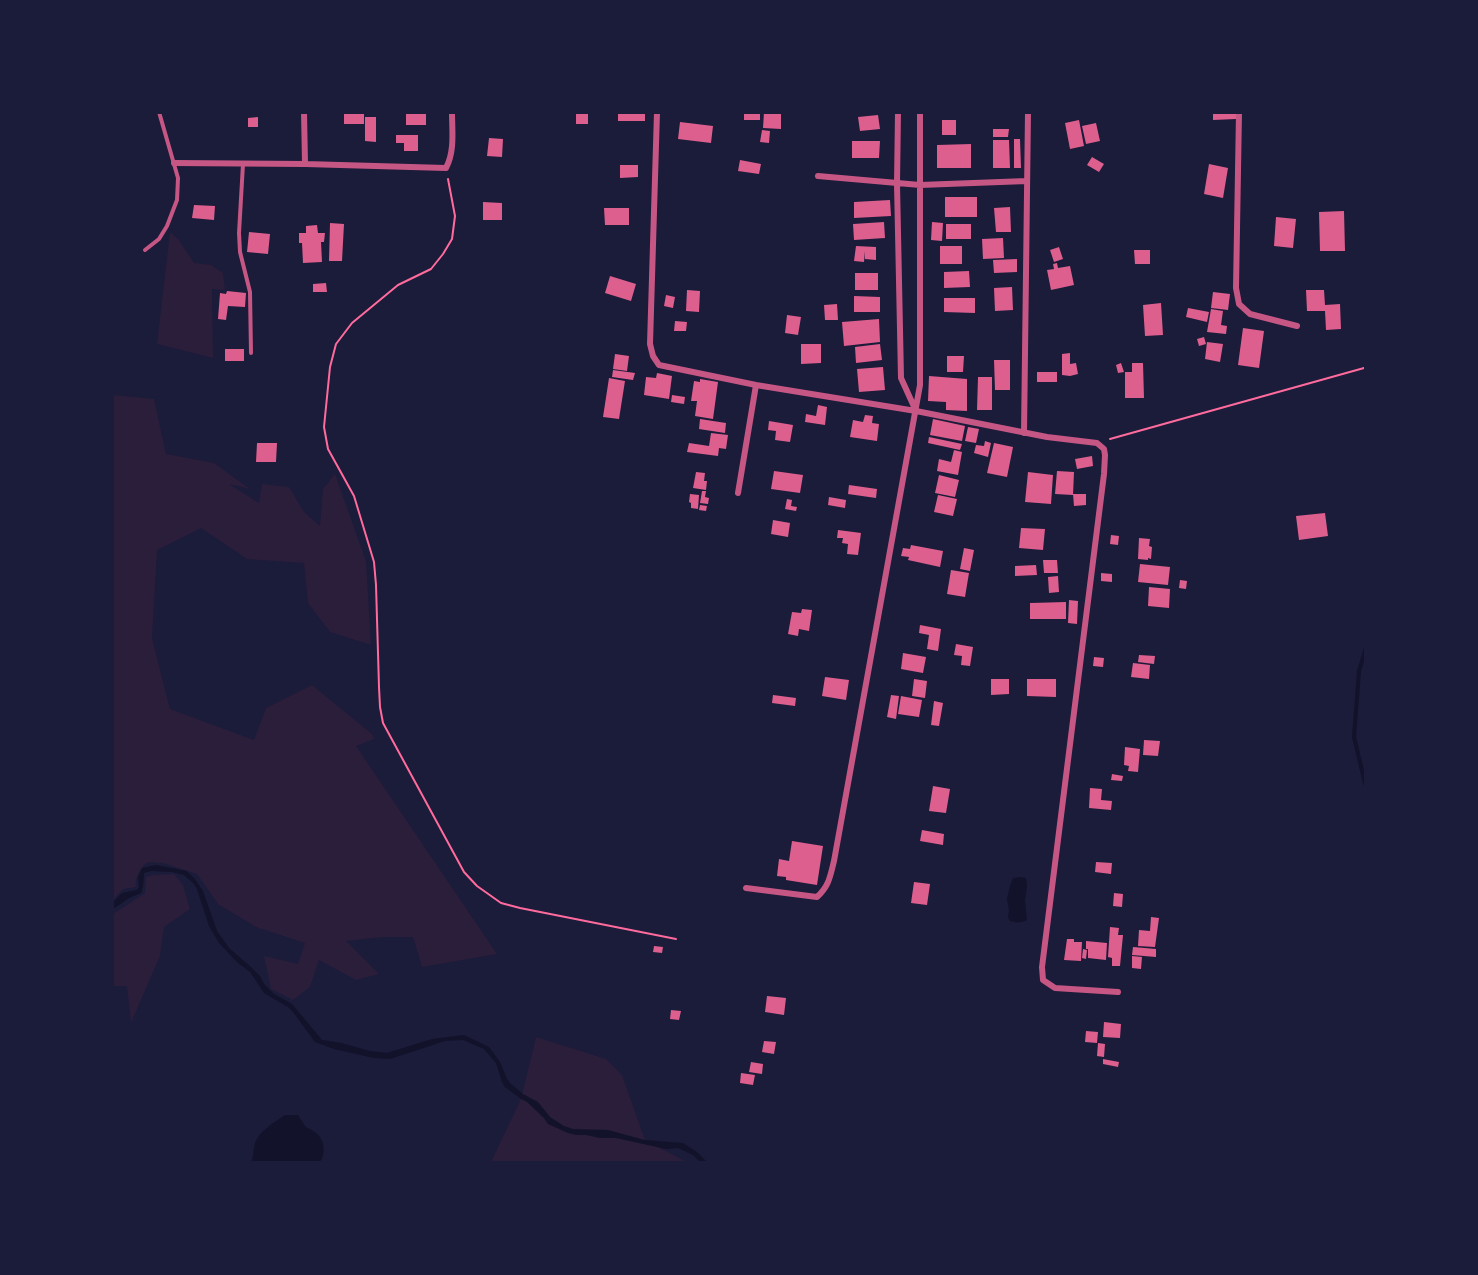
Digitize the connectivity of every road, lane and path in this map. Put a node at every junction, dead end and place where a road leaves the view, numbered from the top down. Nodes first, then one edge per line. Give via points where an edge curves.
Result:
1 (159, 112) edge
2 (304, 112) edge
3 (452, 112) edge
4 (657, 112) edge
5 (898, 112) edge
6 (920, 112) edge
7 (1028, 112) edge
8 (1239, 112) edge
9 (174, 163) junction
10 (243, 164) junction
11 (305, 164) junction
12 (446, 168) junction
13 (818, 177) dead end
14 (1027, 181) junction
15 (897, 184) junction
16 (920, 185) junction
17 (145, 250) dead end
18 (1297, 326) dead end
19 (251, 352) dead end
20 (1364, 368) dead end
21 (756, 385) junction
22 (916, 411) junction
23 (1024, 433) junction
24 (1097, 443) junction
25 (738, 493) dead end
26 (746, 888) dead end
27 (676, 939) dead end
28 (1118, 992) dead end

1 - 9 lane
2 - 11 street
3 - 12 street via 452,150
4 - 21 street via 650,344 653,356 659,365
5 - 15 street
6 - 16 street
7 - 14 street
8 - 18 street via 1239,304 1250,314
9 - 10 street
9 - 17 lane via 177,200 159,239
10 - 11 street
10 - 19 lane via 239,233 250,291
11 - 12 street
12 - 27 path via 455,216 452,239 431,268 398,285 352,323 336,344 330,367 324,427 328,449 354,496 374,562 383,723 464,872 477,886 501,903
13 - 15 street
14 - 16 street
14 - 23 street
15 - 16 street
15 - 22 street via 901,378
16 - 22 street via 920,380
20 - 24 path
21 - 22 street
21 - 25 street
22 - 23 street
22 - 26 street via 829,880 817,897
23 - 24 street
24 - 28 street via 1104,449 1104,474 1042,967 1043,980 1055,988

